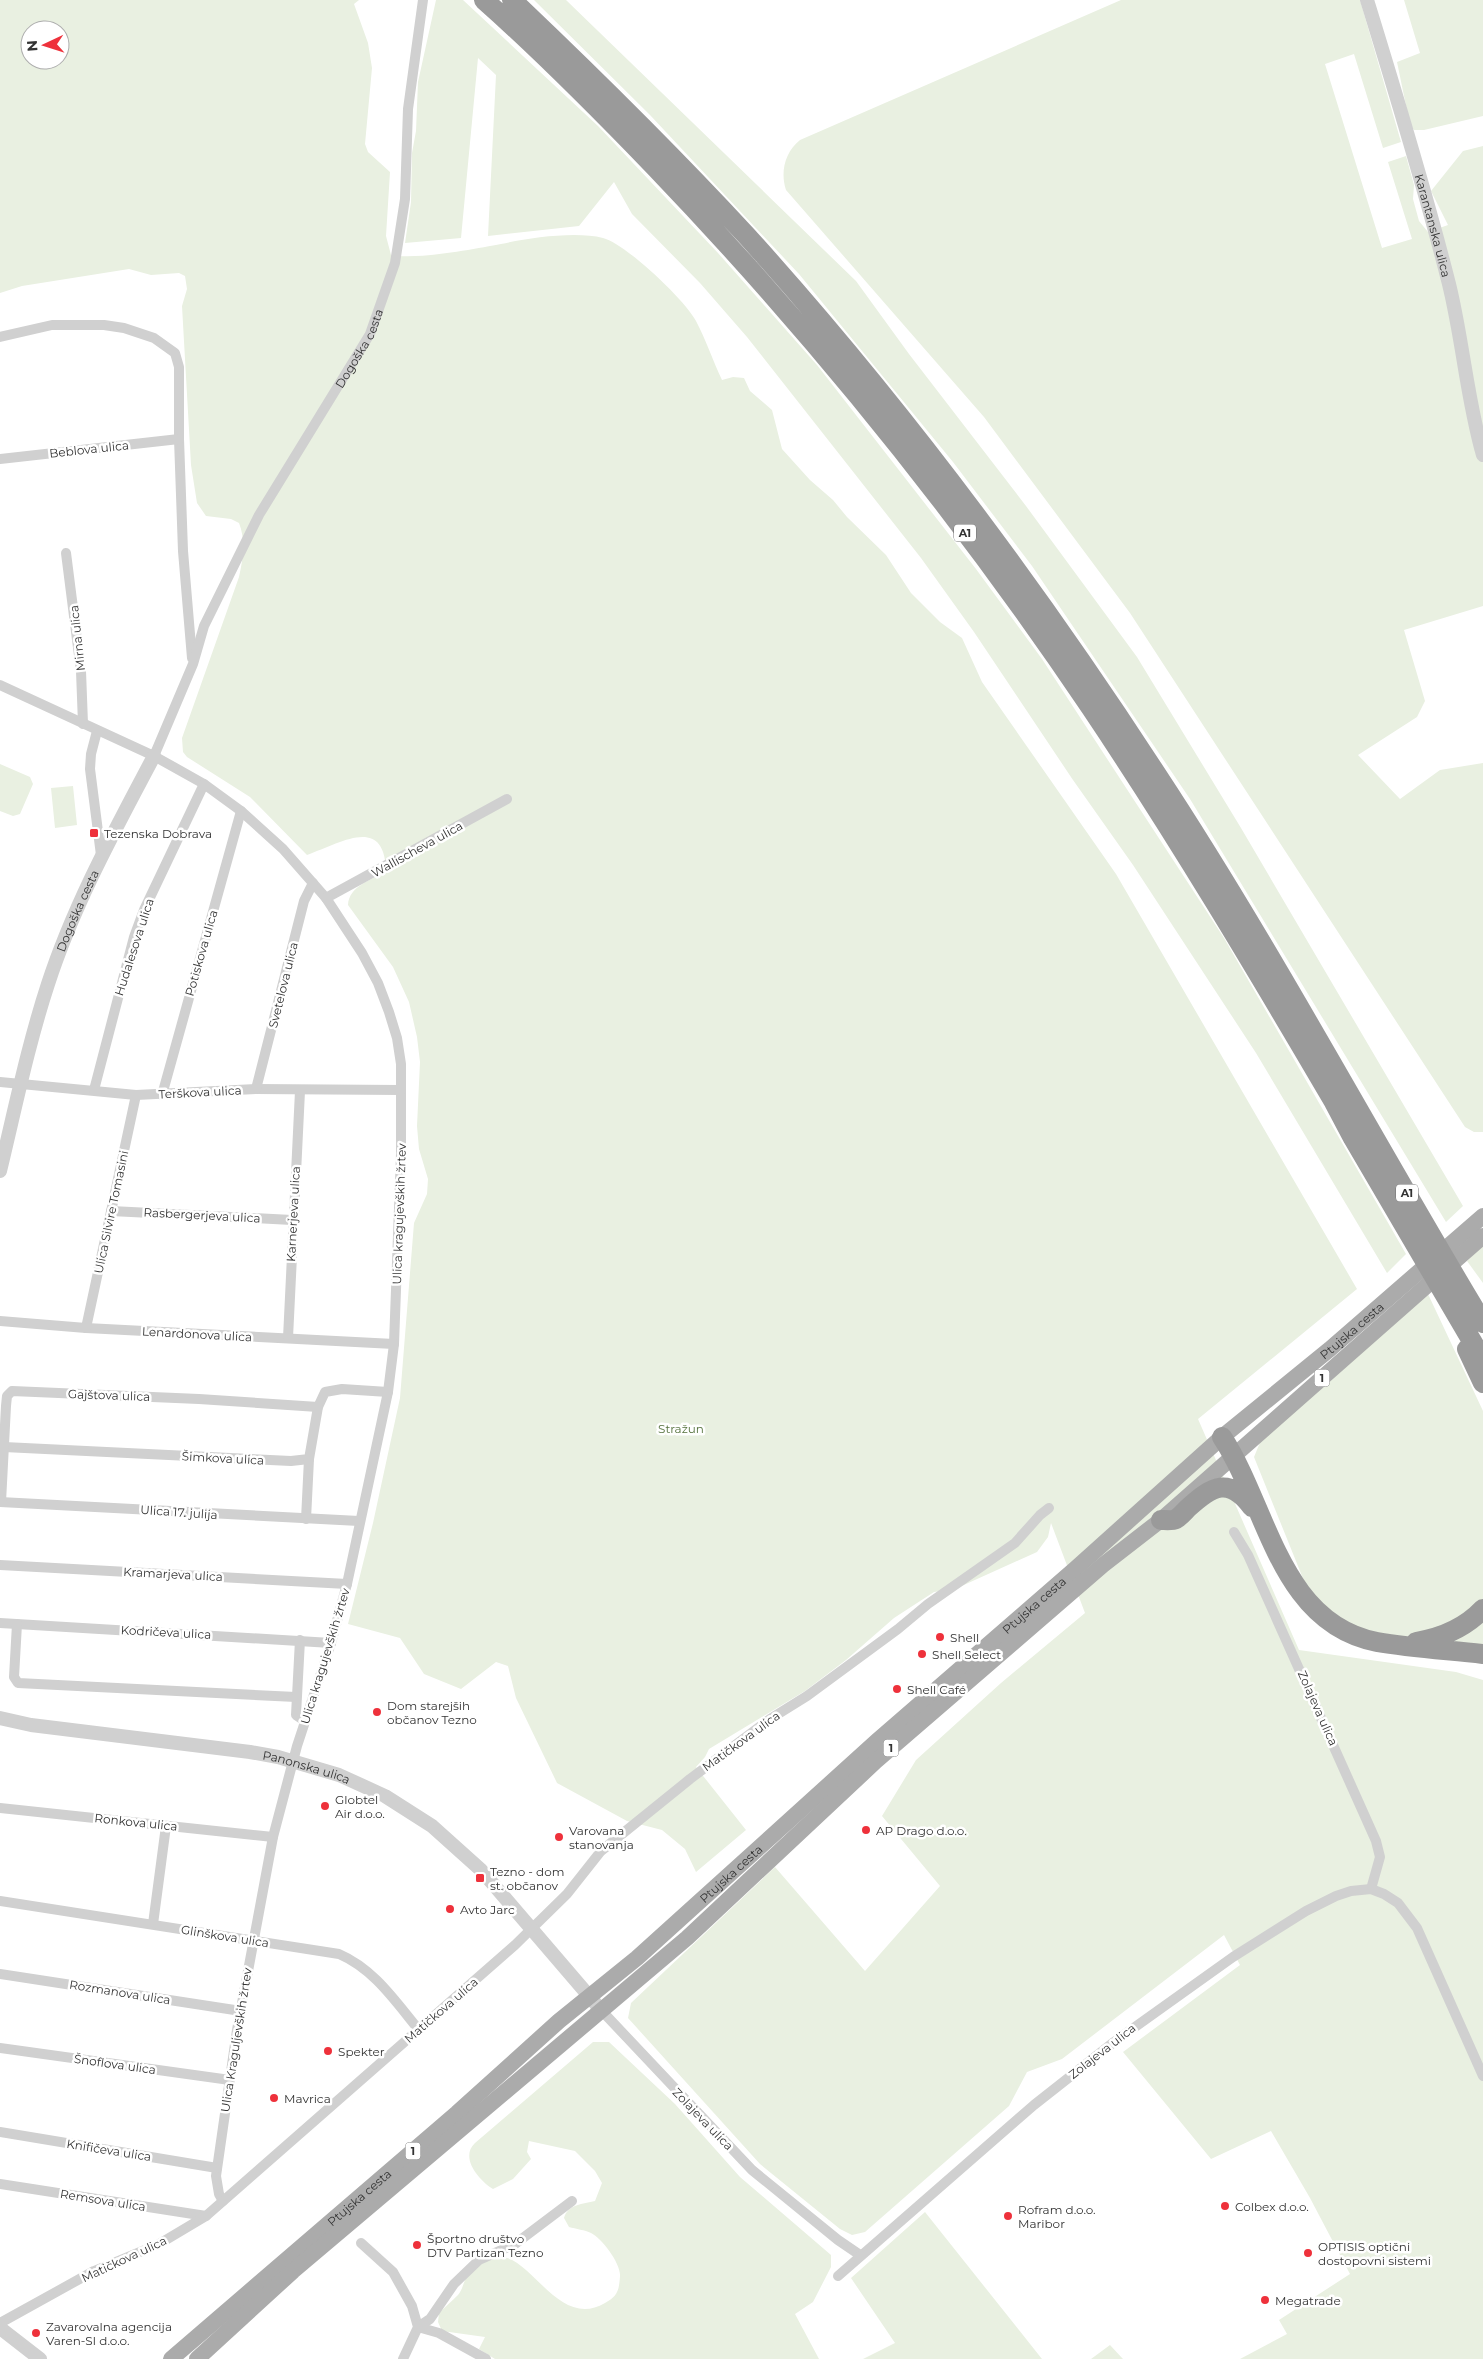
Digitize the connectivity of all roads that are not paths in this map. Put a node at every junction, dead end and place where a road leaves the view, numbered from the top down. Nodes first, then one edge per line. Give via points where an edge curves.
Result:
1 (423, 0) edge
2 (484, 0) edge
3 (512, 0) edge
4 (1367, 0) edge
5 (0, 337) edge
6 (179, 439) junction
7 (1483, 455) edge
8 (0, 459) edge
9 (66, 553) dead end
10 (193, 664) junction
11 (0, 686) edge
12 (84, 724) junction
13 (97, 731) junction
14 (154, 756) junction
15 (204, 784) junction
16 (507, 799) dead end
17 (241, 811) junction
18 (101, 855) junction
19 (313, 883) junction
20 (326, 898) junction
21 (0, 1082) edge
22 (21, 1084) junction
23 (256, 1089) junction
24 (94, 1090) junction
25 (401, 1090) junction
26 (300, 1091) junction
27 (136, 1095) junction
28 (162, 1095) junction
29 (0, 1172) edge
30 (111, 1211) junction
31 (1483, 1216) edge
32 (292, 1220) junction
33 (1474, 1237) edge
34 (1406, 1293) junction
35 (1469, 1307) edge
36 (0, 1321) edge
37 (1483, 1323) edge
38 (86, 1328) junction
39 (288, 1338) junction
40 (394, 1344) junction
41 (1483, 1360) edge
42 (1483, 1383) edge
43 (388, 1392) junction
44 (318, 1407) junction
45 (1222, 1437) junction
46 (4, 1446) junction
47 (1234, 1456) junction
48 (309, 1459) junction
49 (1, 1502) edge
50 (1049, 1508) dead end
51 (306, 1519) junction
52 (1161, 1520) junction
53 (359, 1521) junction
54 (1264, 1524) junction
55 (1234, 1532) dead end
56 (0, 1565) edge
57 (347, 1584) junction
58 (1483, 1609) edge
59 (0, 1623) edge
60 (17, 1624) junction
61 (300, 1640) junction
62 (331, 1642) junction
63 (1399, 1644) junction
64 (1483, 1654) edge
65 (296, 1697) junction
66 (0, 1718) edge
67 (305, 1721) junction
68 (293, 1761) junction
69 (0, 1808) edge
70 (166, 1826) junction
71 (273, 1837) junction
72 (1371, 1890) junction
73 (0, 1901) edge
74 (153, 1924) junction
75 (531, 1929) junction
76 (253, 1941) junction
77 (0, 1974) edge
78 (589, 1996) junction
79 (601, 2010) junction
80 (241, 2011) junction
81 (419, 2030) junction
82 (0, 2048) edge
83 (1483, 2076) edge
84 (230, 2080) junction
85 (0, 2132) edge
86 (217, 2168) junction
87 (0, 2184) edge
88 (223, 2201) junction
89 (572, 2201) dead end
90 (206, 2216) junction
91 (361, 2243) dead end
92 (860, 2255) junction
93 (838, 2276) dead end
94 (0, 2324) edge
95 (418, 2327) junction
96 (0, 2328) edge
97 (40, 2359) edge
98 (171, 2359) edge
99 (197, 2359) edge
100 (403, 2359) edge
101 (486, 2359) edge

1 - 10 street, Dogoška cesta via 408,108 405,198 395,263 381,309 370,334 259,515 204,626
2 - 35 highway, A1 via 596,106 734,250 899,446 1008,589 1095,714 1207,888 1334,1102
3 - 35 highway, A1 via 608,92 746,236 915,436 1025,581 1112,707 1223,879
4 - 7 street, Karantanska ulica via 1449,286 1473,418
5 - 6 street, Dogoška cesta via 39,327 71,324 111,326 154,338 171,348 177,358
6 - 8 street, Beblova ulica
6 - 10 street, Dogoška cesta via 183,551
9 - 12 street, Mirna ulica via 81,671
10 - 14 street, Dogoška cesta
11 - 12 street
12 - 13 street
13 - 14 street
13 - 18 street via 90,769
14 - 15 street, Ulica kragujevških žrtev
14 - 18 street, Dogoška cesta
15 - 17 street, Ulica kragujevških žrtev
15 - 24 street, Hudalesova ulica via 134,937
16 - 20 street, Wallischeva ulica
17 - 19 street, Ulica kragujevških žrtev via 283,848
17 - 28 street, Potiskova ulica
18 - 22 street, Dogoška cesta via 48,982
19 - 20 street, Ulica kragujevških žrtev
19 - 23 street, Svetelova ulica via 304,900
20 - 25 street, Ulica kragujevških žrtev via 378,984 397,1038
21 - 22 street, Terškova ulica
22 - 24 street, Terškova ulica
22 - 29 street, Dogoška cesta
23 - 26 street, Terškova ulica
23 - 28 street, Terškova ulica
24 - 27 street, Terškova ulica
25 - 26 street, Terškova ulica
25 - 40 street, Ulica kragujevških žrtev
26 - 32 street, Karnerjeva ulica
27 - 28 street, Terškova ulica
27 - 30 street, Ulica Silvire Tomasini
30 - 32 street, Rasbergerjeva ulica
30 - 38 street, Ulica Silvire Tomasini
31 - 33 main road, Ptujska cesta / 1
32 - 39 street, Karnerjeva ulica
33 - 34 main road, Ptujska cesta / 1
34 - 45 main road, Ptujska cesta / 1
34 - 47 main road, Ptujska cesta / 1
35 - 37 highway, A1
35 - 41 highway, A1
35 - 42 highway via 1457,1334
36 - 38 street, Lenardonova ulica
38 - 39 street, Lenardonova ulica
39 - 40 street, Lenardonova ulica
40 - 43 street, Ulica kragujevških žrtev
43 - 44 street via 330,1390 321,1397
43 - 53 street, Ulica kragujevških žrtev
44 - 46 street, Gajštova ulica via 12,1391 7,1396
44 - 48 street
45 - 47 highway
45 - 78 main road, Ptujska cesta / 1 via 870,1747 637,1958
46 - 48 street, Šimkova ulica via 291,1461
46 - 49 street, Gajštova ulica
47 - 52 main road, Ptujska cesta / 1
47 - 54 highway
48 - 51 street
49 - 51 street, Ulica 17. julija
50 - 75 street, Matičkova ulica via 1015,1543 807,1696 770,1719 601,1850 567,1894
51 - 53 street, Ulica 17. julija
52 - 54 highway via 1176,1519 1203,1495 1215,1488 1226,1487 1235,1489
52 - 79 main road, Ptujska cesta / 1 via 1103,1565 884,1754 687,1938
53 - 57 street, Ulica kragujevških žrtev
54 - 63 highway via 1285,1569 1312,1607 1344,1630 1377,1642
55 - 72 street, Zolajeva ulica via 1248,1555 1376,1841 1380,1857
56 - 57 street, Kramarjeva ulica
57 - 62 street, Ulica kragujevških žrtev
58 - 63 highway via 1464,1625 1441,1636
59 - 60 street, Kodričeva ulica
60 - 61 street, Kodričeva ulica
60 - 65 street via 14,1677 18,1683
61 - 62 street, Kodričeva ulica
61 - 65 street
62 - 67 street, Ulica kragujevških žrtev
63 - 64 highway
65 - 67 street via 296,1714
66 - 68 street, Panonska ulica via 31,1725 250,1752
67 - 68 street, Ulica kragujevških žrtev
68 - 71 street, Ulica Kraguljevških žrtev
68 - 75 street, Panonska ulica via 354,1781 415,1815 448,1839 481,1870
69 - 70 street, Ronkova ulica
70 - 71 street, Ronkova ulica
70 - 74 street
71 - 76 street, Ulica Kraguljevških žrtev
72 - 83 street via 1398,1903 1417,1928
72 - 92 street, Zolajeva ulica via 1336,1896 1306,1911 1175,1996 1034,2105
73 - 74 street, Glinškova ulica
74 - 76 street, Glinškova ulica
75 - 78 street, Panonska ulica
75 - 81 street, Matičkova ulica
76 - 80 street, Ulica Kraguljevških žrtev
76 - 81 street, Glinškova ulica via 339,1954 354,1960 370,1972
77 - 80 street, Rozmanova ulica
78 - 79 street
78 - 98 main road, Ptujska cesta / 1
79 - 92 street, Zolajeva ulica via 752,2170
79 - 99 main road, Ptujska cesta / 1 via 293,2271
80 - 84 street, Ulica Kraguljevških žrtev
81 - 88 street, Matičkova ulica
82 - 84 street, Šnoflova ulica
84 - 86 street, Ulica Kraguljevških žrtev
85 - 86 street, Knifičeva ulica
86 - 88 street, Ulica Kraguljevških žrtev via 216,2184
87 - 90 street, Remsova ulica
88 - 90 street, Matičkova ulica
89 - 95 street via 515,2244 479,2260 454,2284 430,2320
90 - 94 street, Matičkova ulica via 159,2244 94,2271
91 - 95 street via 393,2272 412,2306
92 - 93 street, Zolajeva ulica
95 - 100 street
95 - 101 street via 439,2333
96 - 97 street

